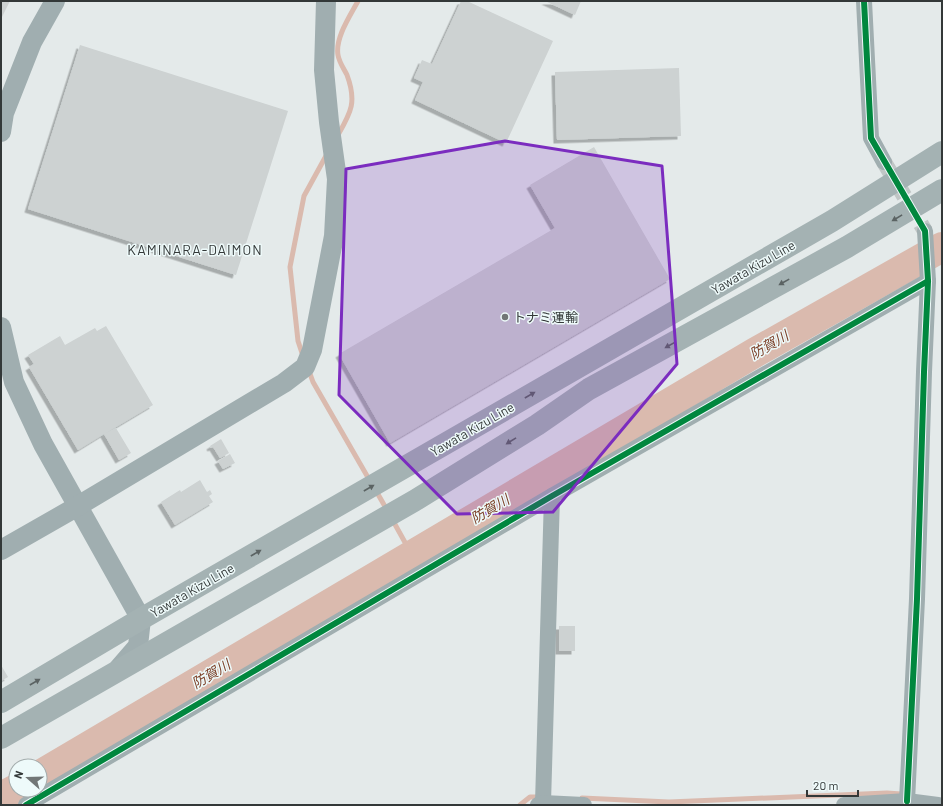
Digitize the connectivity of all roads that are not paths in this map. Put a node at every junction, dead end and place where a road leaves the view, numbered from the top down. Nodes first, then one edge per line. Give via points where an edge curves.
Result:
1 (55, 1) edge
2 (326, 1) edge
3 (864, 1) edge
4 (1, 132) edge
5 (942, 152) edge
6 (884, 162) tunnel mouth
7 (942, 190) edge
8 (925, 231) tunnel mouth
9 (932, 287) edge
10 (1, 327) edge
11 (552, 496) junction
12 (78, 506) junction
13 (1, 550) edge
14 (141, 619) junction
15 (115, 673) junction
16 (1, 702) edge
17 (1, 738) edge
18 (907, 801) junction
19 (540, 804) edge
20 (26, 805) edge
21 (584, 805) edge
22 (844, 805) edge
23 (938, 805) edge

1 - 4 street via 32,42 4,114
2 - 12 street via 324,70 337,179 334,236 312,350 305,367 284,383
3 - 6 street via 871,138
14 -> 5 main road, Yawata Kizu Line via 832,221
7 -> 15 main road, Yawata Kizu Line via 847,247 589,390 414,500
8 - 9 street
9 - 11 street
9 - 18 street via 924,372
10 - 12 street via 14,382 43,444
11 - 19 street
11 - 20 street
12 - 13 street
12 - 14 street
14 - 15 street via 138,646
16 -> 14 main road, Yawata Kizu Line
15 - 17 main road, Yawata Kizu Line
18 - 22 street
18 - 23 street
19 - 21 street

